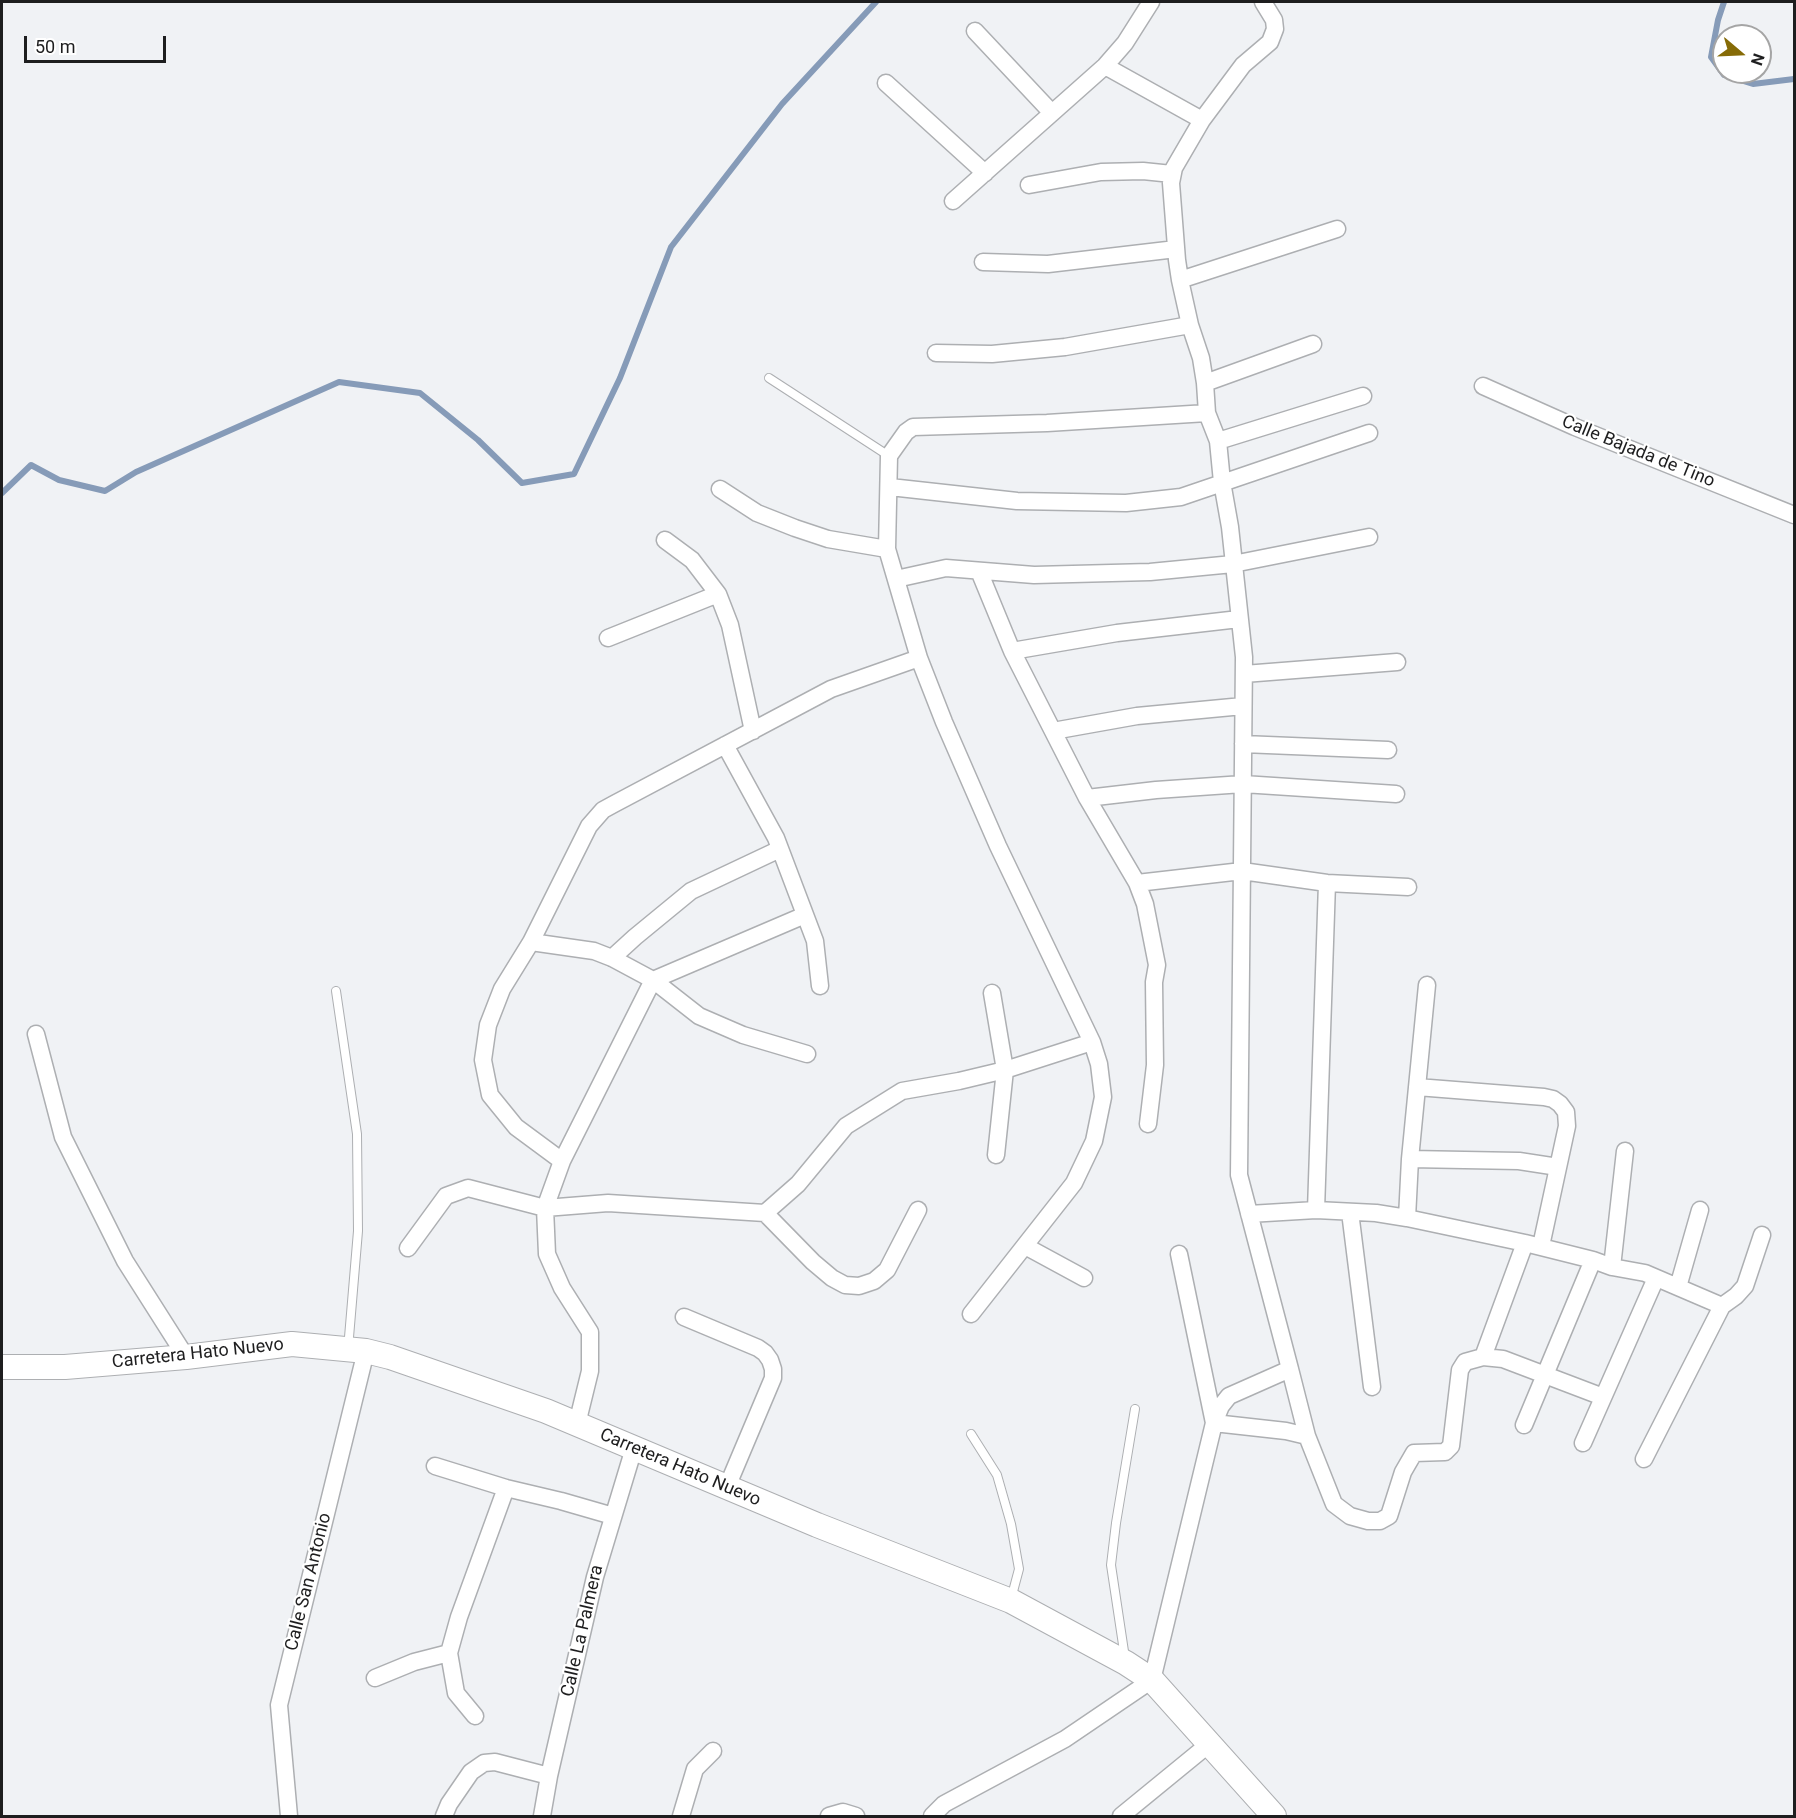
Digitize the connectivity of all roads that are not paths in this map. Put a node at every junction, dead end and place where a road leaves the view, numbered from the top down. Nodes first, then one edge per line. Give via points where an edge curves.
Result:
1 (1151, 2) edge
2 (1263, 2) edge
3 (975, 30) dead end
4 (1105, 66) junction
5 (886, 83) dead end
6 (1052, 113) junction
7 (1202, 120) junction
8 (985, 173) junction
9 (1172, 174) junction
10 (1029, 185) dead end
11 (953, 201) dead end
12 (1337, 229) dead end
13 (1176, 249) junction
14 (983, 262) dead end
15 (1180, 280) junction
16 (1190, 325) junction
17 (1313, 344) dead end
18 (936, 352) dead end
19 (769, 378) dead end
20 (1205, 383) junction
21 (1483, 386) dead end
22 (1363, 396) dead end
23 (1207, 413) junction
24 (1369, 433) dead end
25 (1218, 441) junction
26 (890, 456) junction
27 (1222, 482) junction
28 (890, 487) junction
29 (720, 489) dead end
30 (1794, 515) edge
31 (1369, 537) dead end
32 (665, 540) dead end
33 (888, 549) junction
34 (1233, 564) junction
35 (979, 572) junction
36 (896, 579) junction
37 (718, 594) junction
38 (1239, 619) junction
39 (608, 638) dead end
40 (1012, 651) junction
41 (919, 658) junction
42 (1396, 662) dead end
43 (1244, 674) junction
44 (1244, 706) junction
45 (753, 730) junction
46 (1053, 731) junction
47 (1243, 744) junction
48 (724, 745) junction
49 (1388, 750) dead end
50 (1243, 784) junction
51 (1396, 794) dead end
52 (1087, 798) junction
53 (780, 849) junction
54 (1242, 872) junction
55 (1137, 883) junction
56 (1327, 883) junction
57 (1408, 887) dead end
58 (805, 915) junction
59 (531, 942) junction
60 (612, 958) junction
61 (653, 980) junction
62 (1427, 985) dead end
63 (820, 986) dead end
64 (336, 991) dead end
65 (992, 993) dead end
66 (36, 1034) dead end
67 (1092, 1042) junction
68 (807, 1054) dead end
69 (1005, 1070) junction
70 (1417, 1088) junction
71 (1148, 1124) dead end
72 (1625, 1151) dead end
73 (996, 1155) dead end
74 (1410, 1159) junction
75 (562, 1161) junction
76 (1558, 1167) junction
77 (544, 1208) junction
78 (918, 1210) dead end
79 (1316, 1210) junction
80 (1700, 1210) dead end
81 (1350, 1212) junction
82 (765, 1213) junction
83 (1249, 1214) junction
84 (1407, 1218) junction
85 (1762, 1235) dead end
86 (1533, 1245) junction
87 (1025, 1246) junction
88 (408, 1248) dead end
89 (1179, 1254) dead end
90 (1593, 1260) junction
91 (1612, 1267) junction
92 (1083, 1278) dead end
93 (1656, 1278) junction
94 (1678, 1287) junction
95 (1722, 1306) junction
96 (971, 1314) dead end
97 (684, 1317) dead end
98 (357, 1350) junction
99 (186, 1357) junction
100 (1483, 1357) junction
101 (2, 1367) edge
102 (1290, 1369) junction
103 (1545, 1374) junction
104 (1372, 1387) dead end
105 (1603, 1397) junction
106 (1135, 1409) dead end
107 (1214, 1423) junction
108 (577, 1424) junction
109 (1524, 1425) dead end
110 (970, 1434) dead end
111 (1307, 1437) junction
112 (1583, 1443) dead end
113 (634, 1448) junction
114 (1644, 1459) dead end
115 (435, 1466) dead end
116 (727, 1487) junction
117 (506, 1488) junction
118 (613, 1516) junction
119 (1011, 1601) junction
120 (449, 1653) junction
121 (1126, 1663) junction
122 (375, 1678) dead end
123 (1152, 1680) junction
124 (475, 1716) dead end
125 (1209, 1744) junction
126 (713, 1751) dead end
127 (549, 1776) junction
128 (289, 1816) edge
129 (444, 1816) edge
130 (542, 1816) edge
131 (681, 1816) edge
132 (829, 1816) edge
133 (856, 1816) edge
134 (933, 1816) edge
135 (1121, 1816) edge
136 (1274, 1816) edge

1 - 4 street
2 - 7 street via 1274,20 1270,42 1244,65
3 - 6 street
4 - 6 street
4 - 7 street
5 - 8 street
6 - 8 street
7 - 9 street
8 - 11 street
9 - 10 street via 1101,172
9 - 13 street
12 - 15 street
13 - 14 street via 1048,264
13 - 15 street
15 - 16 street
16 - 18 street via 1065,347 992,354
16 - 20 street
17 - 20 street
19 - 26 lane
20 - 23 street
21 - 30 street, Calle Bajada de Tino
22 - 25 street
23 - 25 street
23 - 26 street via 913,427
24 - 27 street
25 - 27 street
26 - 28 street
27 - 28 street via 1180,497 1126,503 1017,501
27 - 34 street
28 - 33 street
29 - 33 street via 757,513 795,528 828,539
31 - 34 street
32 - 37 street via 692,560
33 - 36 street
34 - 35 street via 1150,572
34 - 38 street
35 - 36 street via 946,568
35 - 40 street
36 - 41 street
37 - 39 street
37 - 45 street via 730,625
38 - 40 street via 1117,633
38 - 43 street
40 - 46 street
41 - 45 street via 831,689
41 - 67 street via 998,846
42 - 43 street
43 - 44 street
44 - 46 street via 1137,716
44 - 47 street
45 - 48 street
46 - 52 street
47 - 49 street
47 - 50 street
48 - 53 street
48 - 59 street via 603,810 590,825
50 - 51 street
50 - 52 street
50 - 54 street
52 - 55 street
53 - 58 street
53 - 60 street via 691,891
54 - 55 street
54 - 56 street
54 - 83 street via 1239,1174
55 - 71 street via 1157,965 1155,1065
56 - 57 street
56 - 79 street
58 - 61 street
58 - 63 street via 815,941
59 - 60 street via 594,951
59 - 75 street via 502,989 488,1025 483,1060 490,1095 516,1127
60 - 61 street
61 - 68 street via 699,1016 742,1035
61 - 75 street
62 - 70 street
64 - 98 lane via 357,1134
65 - 69 street
66 - 99 street via 63,1137 124,1261
67 - 69 street
67 - 87 street via 1103,1097 1094,1141 1074,1183
69 - 73 street
69 - 82 street via 902,1091 846,1126 798,1184
70 - 74 street
70 - 76 street via 1553,1099 1567,1117
72 - 91 street
74 - 76 street via 1519,1161
74 - 84 street
75 - 77 street
76 - 86 street
77 - 82 street via 608,1203
77 - 88 street via 468,1188 446,1196
77 - 108 street via 547,1254 562,1288 590,1332 590,1371
78 - 82 street via 886,1270 874,1281 859,1286 845,1285 832,1278
79 - 81 street
79 - 83 street
80 - 94 street
81 - 84 street
81 - 104 street
83 - 102 street
84 - 86 street
85 - 95 street via 1749,1278 1736,1296
86 - 90 street
86 - 100 street
87 - 92 street
87 - 96 street
89 - 107 street
90 - 91 street
90 - 103 street
91 - 93 street
93 - 94 street
93 - 105 street
94 - 95 street
95 - 114 street
97 - 116 street via 758,1348 773,1369
98 - 99 main road, Carretera Hato Nuevo via 292,1344
98 - 108 main road, Carretera Hato Nuevo via 401,1360
98 - 128 street, Calle San Antonio via 279,1705
99 - 101 main road, Carretera Hato Nuevo via 65,1367
100 - 103 street via 1503,1359
100 - 111 street via 1469,1359 1461,1367 1451,1446 1445,1452 1414,1453 1386,1519 1368,1521 1350,1516 1334,1504
102 - 107 street via 1229,1396
102 - 111 street
103 - 105 street
103 - 109 street
105 - 112 street
106 - 121 lane via 1111,1565
107 - 111 street
107 - 123 street
108 - 113 main road, Carretera Hato Nuevo
110 - 119 lane via 997,1475 1011,1524 1019,1569
113 - 116 main road, Carretera Hato Nuevo
113 - 118 street, Calle La Palmera
115 - 117 street
116 - 119 main road, Carretera Hato Nuevo
117 - 118 street
117 - 120 street
118 - 127 street, Calle La Palmera
119 - 121 main road, Carretera Hato Nuevo
120 - 122 street
120 - 124 street via 456,1693
121 - 123 main road, Carretera Hato Nuevo
123 - 125 main road, Carretera Hato Nuevo
123 - 134 street via 1065,1739 944,1804
125 - 135 street
125 - 136 main road, Carretera Hato Nuevo
126 - 131 street via 695,1769
127 - 129 street via 495,1762 484,1763 471,1772
127 - 130 street, Calle La Palmera
132 - 133 street via 843,1812

